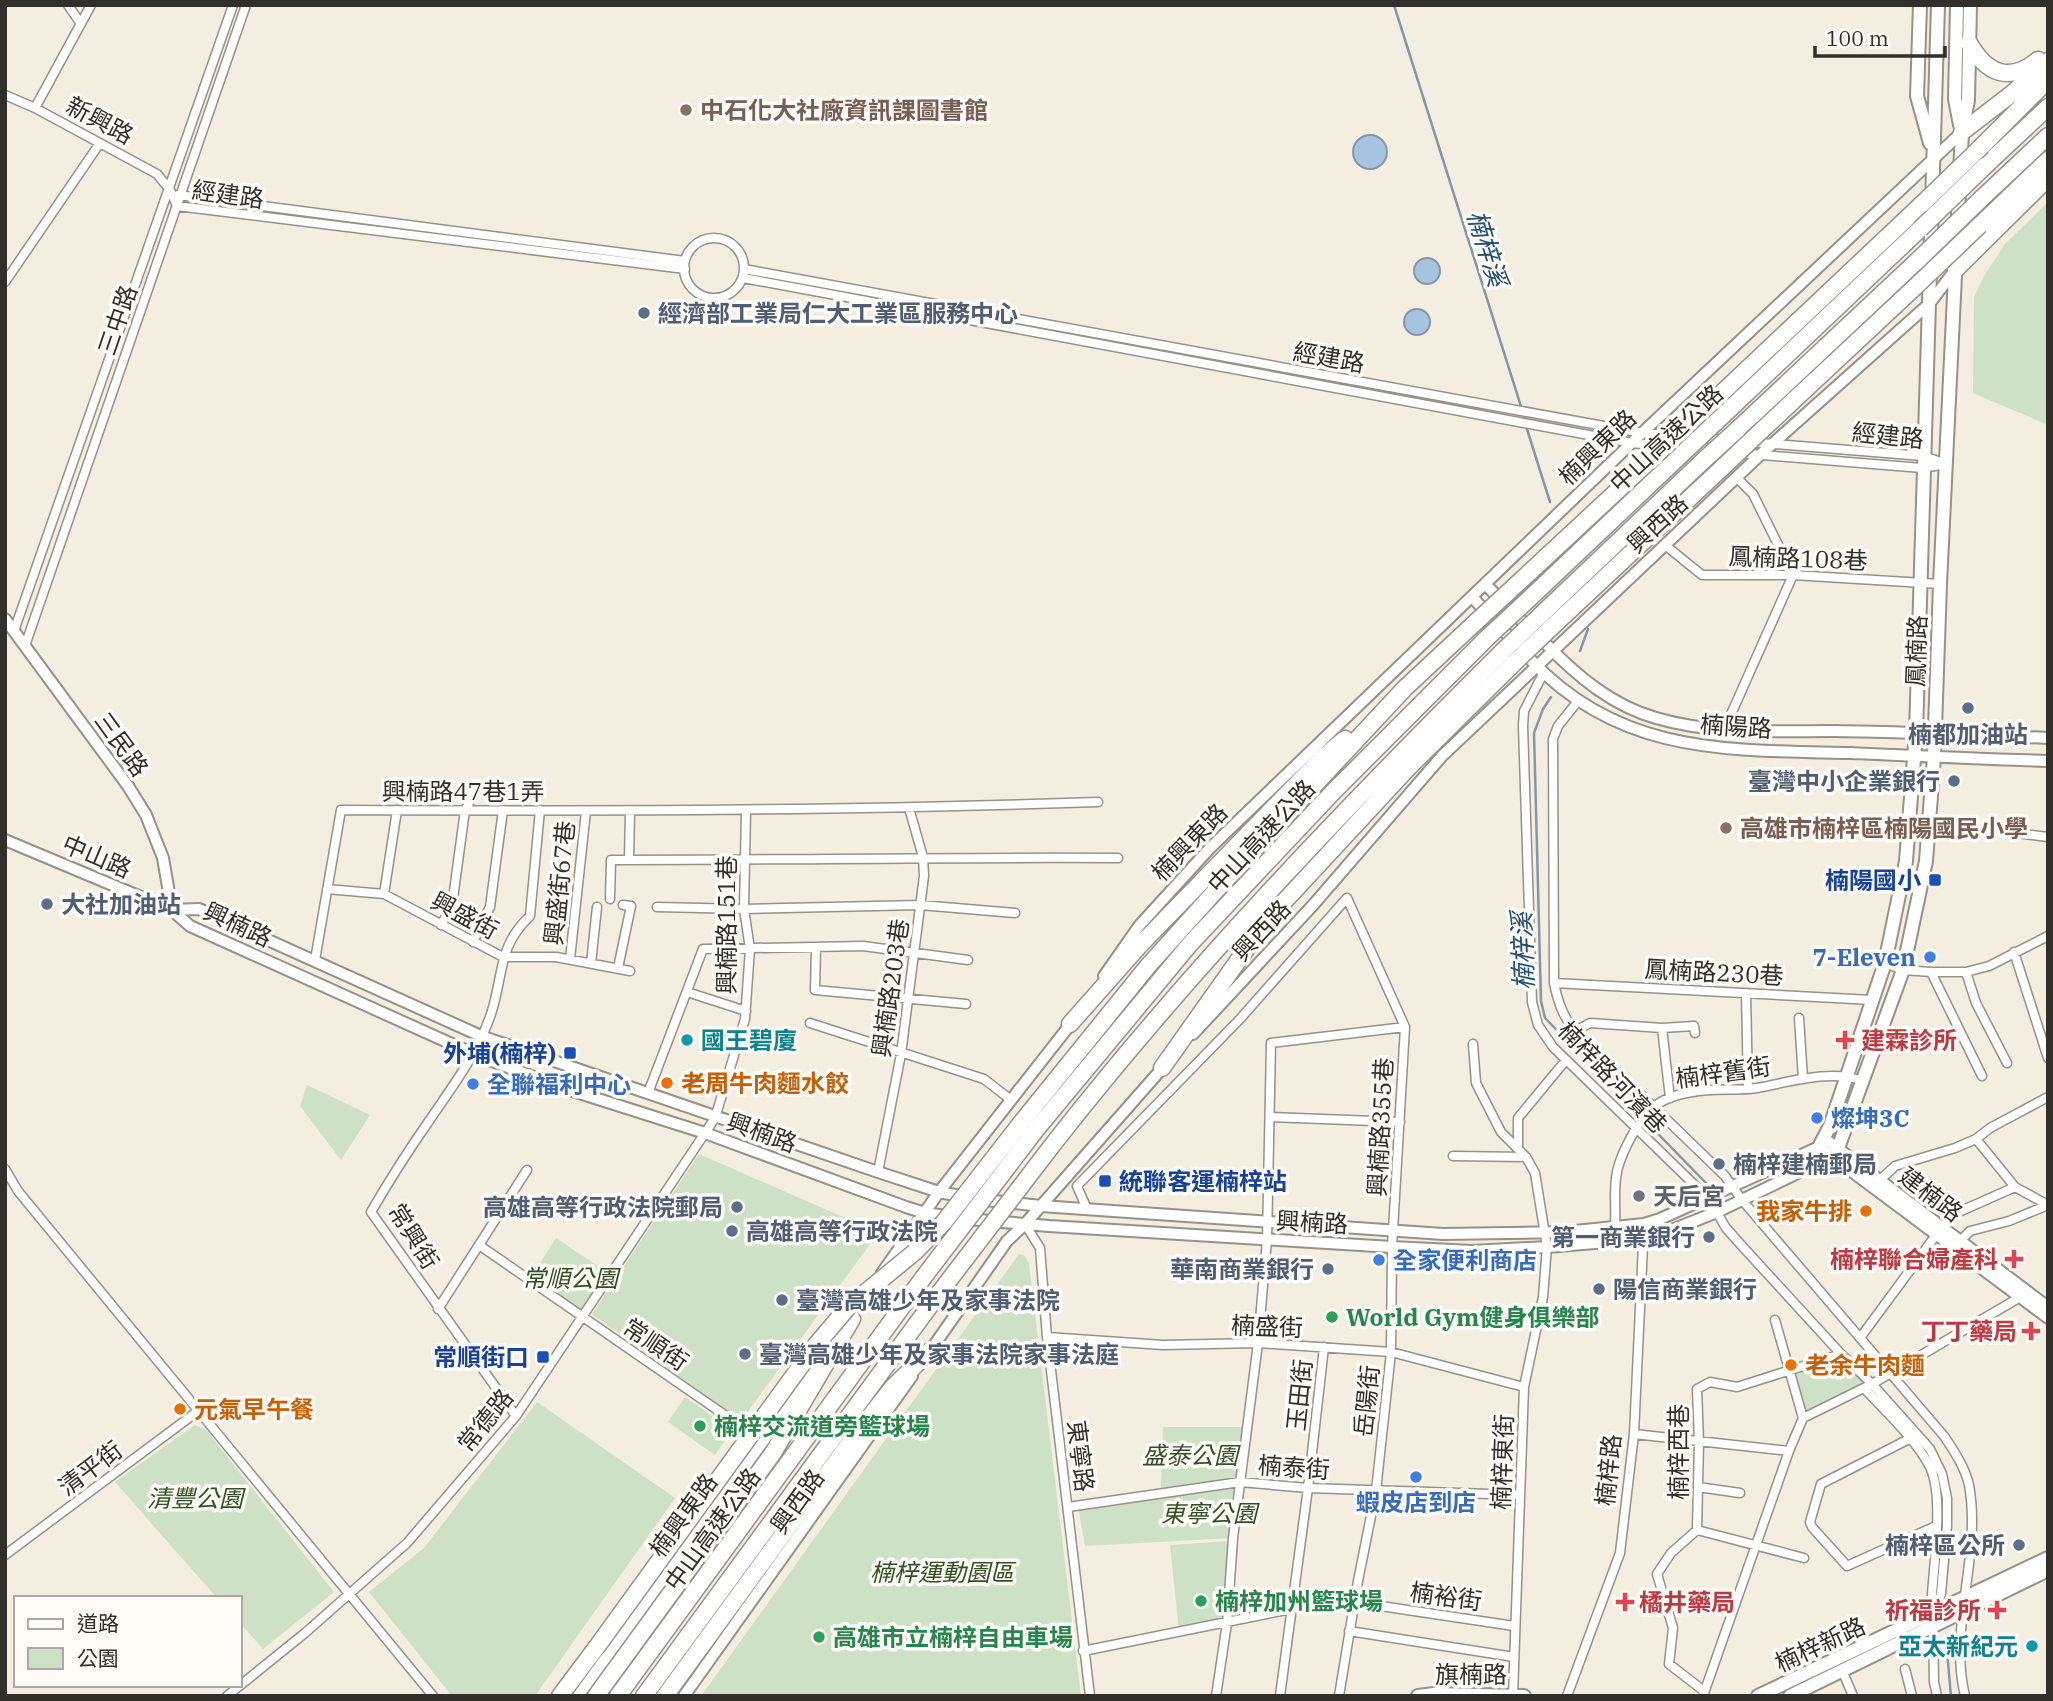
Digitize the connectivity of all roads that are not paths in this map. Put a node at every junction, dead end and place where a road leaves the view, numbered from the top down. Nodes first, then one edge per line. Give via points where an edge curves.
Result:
1 (68, 5) edge
2 (91, 5) edge
3 (233, 5) edge
4 (246, 5) edge
5 (1920, 5) edge
6 (1938, 5) edge
7 (1957, 5) edge
8 (1970, 5) edge
9 (82, 24) junction
10 (1969, 43) junction
11 (2048, 52) edge
12 (2048, 61) edge
13 (2048, 80) edge
14 (5, 95) edge
15 (2048, 107) edge
16 (35, 108) junction
17 (1962, 132) junction
18 (2048, 136) edge
19 (100, 143) junction
20 (1935, 157) junction
21 (2048, 160) edge
22 (2048, 178) edge
23 (170, 190) junction
24 (180, 196) junction
25 (177, 206) junction
26 (685, 265) junction
27 (1956, 269) junction
28 (743, 273) junction
29 (5, 282) edge
30 (1929, 304) junction
31 (1642, 433) junction
32 (1632, 443) junction
33 (1772, 444) junction
34 (1759, 454) junction
35 (1923, 462) junction
36 (1947, 464) junction
37 (1730, 472) junction
38 (1665, 545) junction
39 (1793, 575) junction
40 (1920, 582) junction
41 (1485, 584) junction
42 (1940, 584) junction
43 (1472, 597) junction
44 (5, 619) edge
45 (1556, 623) junction
46 (14, 631) junction
47 (25, 646) junction
48 (1552, 650) junction
49 (1508, 657) junction
50 (1540, 669) junction
51 (1405, 688) junction
52 (1578, 701) junction
53 (1724, 730) junction
54 (1916, 733) junction
55 (1934, 733) junction
56 (2048, 738) edge
57 (1914, 755) junction
58 (1934, 757) junction
59 (2048, 761) edge
60 (468, 786) dead end
61 (1098, 802) dead end
62 (909, 808) junction
63 (397, 810) junction
64 (465, 810) junction
65 (503, 810) junction
66 (540, 810) junction
67 (586, 811) junction
68 (630, 811) junction
69 (746, 811) junction
70 (2008, 832) dead end
71 (2048, 837) edge
72 (5, 840) edge
73 (923, 857) junction
74 (1118, 858) dead end
75 (629, 860) junction
76 (745, 860) junction
77 (327, 889) junction
78 (384, 894) junction
79 (610, 899) dead end
80 (623, 905) dead end
81 (920, 905) junction
82 (597, 907) dead end
83 (657, 907) dead end
84 (744, 909) junction
85 (172, 910) junction
86 (1015, 913) dead end
87 (441, 925) junction
88 (2048, 936) edge
89 (473, 942) junction
90 (816, 948) junction
91 (750, 949) junction
92 (2014, 952) junction
93 (914, 953) junction
94 (503, 957) junction
95 (570, 959) junction
96 (315, 960) junction
97 (968, 960) dead end
98 (591, 963) junction
99 (1885, 963) junction
100 (618, 968) junction
101 (1903, 970) junction
102 (630, 971) dead end
103 (1931, 972) junction
104 (1966, 972) junction
105 (1555, 983) junction
106 (687, 992) junction
107 (1746, 993) junction
108 (908, 999) junction
109 (1872, 1000) junction
110 (966, 1004) dead end
111 (746, 1011) junction
112 (1799, 1018) dead end
113 (810, 1023) dead end
114 (1070, 1024) junction
115 (1405, 1027) junction
116 (1662, 1028) junction
117 (1575, 1031) junction
118 (1695, 1032) dead end
119 (481, 1036) junction
120 (1473, 1044) dead end
121 (474, 1054) junction
122 (901, 1054) junction
123 (2048, 1058) edge
124 (1566, 1060) junction
125 (2007, 1063) dead end
126 (1162, 1068) junction
127 (1847, 1075) junction
128 (1982, 1076) dead end
129 (1803, 1079) junction
130 (1863, 1081) junction
131 (1748, 1089) junction
132 (648, 1093) junction
133 (2048, 1097) edge
134 (1670, 1098) junction
135 (1012, 1100) junction
136 (1651, 1109) junction
137 (1270, 1116) junction
138 (715, 1118) junction
139 (1400, 1122) junction
140 (1028, 1127) junction
141 (1637, 1129) junction
142 (705, 1133) junction
143 (1976, 1139) junction
144 (1822, 1143) junction
145 (1518, 1148) junction
146 (1835, 1152) junction
147 (1453, 1156) dead end
148 (1526, 1157) junction
149 (5, 1169) edge
150 (527, 1170) dead end
151 (877, 1172) junction
152 (1877, 1184) junction
153 (1732, 1188) junction
154 (2015, 1188) junction
155 (939, 1192) junction
156 (1709, 1199) junction
157 (1742, 1200) junction
158 (2048, 1205) edge
159 (1041, 1206) junction
160 (1087, 1209) junction
161 (1717, 1212) junction
162 (925, 1213) junction
163 (1268, 1222) junction
164 (1025, 1224) junction
165 (1644, 1224) junction
166 (1615, 1227) junction
167 (1394, 1230) junction
168 (1939, 1231) junction
169 (1543, 1233) junction
170 (1643, 1239) junction
171 (1267, 1240) junction
172 (1956, 1244) junction
173 (479, 1245) junction
174 (1392, 1247) junction
175 (1547, 1247) junction
176 (2023, 1295) junction
177 (2048, 1307) edge
178 (438, 1309) junction
179 (583, 1317) junction
180 (2048, 1318) edge
181 (852, 1319) junction
182 (1775, 1320) dead end
183 (1047, 1337) junction
184 (1860, 1338) junction
185 (1258, 1343) junction
186 (1324, 1347) junction
187 (931, 1350) junction
188 (1391, 1352) junction
189 (1841, 1354) junction
190 (1791, 1371) junction
191 (1891, 1372) junction
192 (1868, 1386) junction
193 (1524, 1387) junction
194 (198, 1411) junction
195 (516, 1416) junction
196 (1803, 1418) junction
197 (742, 1427) dead end
198 (1634, 1434) junction
199 (1909, 1438) junction
200 (1699, 1442) junction
201 (1788, 1451) junction
202 (1240, 1482) junction
203 (1698, 1487) junction
204 (1308, 1488) junction
205 (1376, 1491) junction
206 (1740, 1493) dead end
207 (1520, 1495) junction
208 (1068, 1507) junction
209 (1936, 1526) junction
210 (1697, 1530) junction
211 (1756, 1546) junction
212 (5, 1555) edge
213 (1804, 1558) dead end
214 (2048, 1558) edge
215 (2048, 1570) edge
216 (350, 1593) junction
217 (1354, 1602) junction
218 (1960, 1606) junction
219 (1291, 1609) junction
220 (1935, 1619) junction
221 (1227, 1623) junction
222 (1514, 1626) junction
223 (1349, 1631) junction
224 (1083, 1651) junction
225 (1514, 1657) junction
226 (1905, 1669) dead end
227 (1842, 1670) junction
228 (242, 1683) edge
229 (1703, 1694) edge
230 (1513, 1695) edge
231 (433, 1696) edge
232 (560, 1696) edge
233 (578, 1696) edge
234 (596, 1696) edge
235 (618, 1696) edge
236 (644, 1696) edge
237 (665, 1696) edge
238 (684, 1696) edge
239 (1090, 1696) edge
240 (1216, 1696) edge
241 (1280, 1696) edge
242 (1339, 1696) edge
243 (1418, 1696) edge
244 (1524, 1696) edge
245 (1567, 1696) edge
246 (1758, 1696) edge
247 (1790, 1696) edge
248 (1853, 1696) edge
249 (1912, 1696) edge
250 (1937, 1696) edge
251 (1965, 1696) edge

1 - 9 street
2 - 9 street
3 - 23 street
4 - 24 street, 三中路
5 - 20 main road via 1917,96
6 - 20 main road, 鳳楠路
7 - 17 main road via 1955,99
8 - 10 main road
9 - 16 street
10 - 11 highway via 1985,66 2000,72 2023,70
10 - 17 main road
12 - 17 highway
13 - 51 highway, bridge via 1922,204
14 - 16 street, 新興路
15 - 140 highway, 中山高速公路, bridge via 1489,636 1190,944
16 - 19 street, 新興路
17 - 20 street, 楠興東路
17 - 27 main road, 鳳楠路
18 - 45 highway, 中山高速公路, bridge via 1704,460
19 - 23 street, 新興路 via 157,174
19 - 29 street
20 - 30 main road, 鳳楠路
20 - 31 street, 楠興東路
21 - 37 highway, bridge via 1762,430
22 - 27 highway
23 - 24 street, 經建路
23 - 25 street, 經建路
23 - 46 street
24 - 25 street, 三中路
24 - 26 street, 經建路
25 - 26 street, 經建路
25 - 47 street, 三中路
26 - 28 street via 690,285 711,298 730,293
26 - 28 street via 689,253 701,242 718,239 739,252
27 - 30 street, 興西路
27 - 36 main road, 鳳楠路
28 - 31 street, 經建路
28 - 32 street, 經建路
30 - 33 street, 興西路
30 - 35 main road, 鳳楠路
31 - 32 street, 楠興東路
31 - 33 street, 經建路
32 - 34 street, 經建路
32 - 41 street, 楠興東路
33 - 34 street, 興西路
33 - 35 street, 經建路
34 - 35 street, 經建路
34 - 37 street, 興西路
35 - 36 street, 經建路
35 - 40 main road, 鳳楠路
36 - 42 main road, 鳳楠路
37 - 38 street, 興西路
37 - 39 street via 1753,494
37 - 45 highway
38 - 39 street, 鳳楠路108巷 via 1702,575
38 - 45 street, 興西路 via 1591,613
39 - 40 street, 鳳楠路108巷
39 - 53 street
40 - 42 street, 鳳楠路108巷
40 - 54 main road, 鳳楠路
41 - 43 street, 楠興東路
41 - 48 street, 楠陽路
42 - 55 main road, 鳳楠路
43 - 50 street, 楠陽路
43 - 114 street, 楠興東路 via 1210,848 1139,926
44 - 46 street, 三民路
45 - 48 street, 興西路
45 - 49 highway, 中山高速公路, bridge
46 - 47 street, 三民路
47 - 85 street, 三民路 via 146,815 163,858
48 - 50 street, 興西路
48 - 53 street, 楠陽路 via 1600,691 1636,711
49 - 126 highway via 1267,920
49 - 236 highway, 中山高速公路, bridge via 1403,750 1121,1057 940,1292
50 - 52 street, 楠陽路
50 - 124 street, 楠梓路河濱巷 via 1523,726 1532,1002 1538,1025
50 - 126 street, 興西路 via 1442,756 1314,904
51 - 114 highway via 1311,770 1140,945
51 - 140 highway via 1161,951
52 - 57 street, 楠陽路 via 1617,723 1681,743
52 - 105 street via 1553,739
53 - 54 street, 楠陽路
54 - 55 street, 楠陽路
54 - 57 main road, 鳳楠路
55 - 56 street, 楠陽路
55 - 58 main road, 鳳楠路
57 - 58 street, 楠陽路
57 - 99 main road, 鳳楠路 via 1906,861
58 - 59 street, 楠陽路
58 - 101 main road, 鳳楠路 via 1926,862
60 - 64 street via 470,803
61 - 62 street, 興楠路47巷1弄
62 - 69 street, 興楠路47巷1弄
62 - 73 street, 興楠路203巷
63 - 64 street, 興楠路47巷1弄
63 - 77 street, 興楠路47巷1弄 via 341,810
63 - 78 street
64 - 65 street, 興楠路47巷1弄
64 - 87 street via 452,906
65 - 66 street, 興楠路47巷1弄
65 - 89 street via 490,907
66 - 67 street, 興楠路47巷1弄
66 - 94 street, 常興街 via 530,916 516,929
67 - 68 street, 興楠路47巷1弄
67 - 95 street, 興盛街67巷
68 - 69 street, 興楠路47巷1弄
68 - 75 street
69 - 76 street, 興楠路151巷
70 - 71 street
72 - 85 street, 中山路
73 - 74 street
73 - 76 street
73 - 81 street, 興楠路203巷
75 - 76 street
75 - 79 street via 611,860
76 - 84 street, 興楠路151巷
77 - 78 street, 興盛街
77 - 96 street
78 - 87 street, 興盛街
80 - 100 street via 631,906
81 - 84 street
81 - 86 street
81 - 93 street, 興楠路203巷
82 - 98 street
83 - 84 street
84 - 91 street, 興楠路151巷
85 - 96 street, 興楠路 via 199,909
85 - 121 street, 興楠路 via 190,926
87 - 89 street, 興盛街
88 - 92 street
89 - 94 street, 興盛街
90 - 91 street
90 - 93 street via 863,946
90 - 108 street via 815,990
91 - 106 street via 703,949
91 - 111 street, 興楠路151巷
92 - 104 street
92 - 123 street
93 - 97 street
93 - 108 street, 興楠路203巷
94 - 95 street, 興盛街
94 - 119 street, 常興街 via 491,1014
95 - 98 street, 興盛街
96 - 119 street, 興楠路
98 - 100 street, 興盛街
99 - 101 street
99 - 109 main road, 鳳楠路
100 - 102 street, 興盛街
101 - 103 street
101 - 130 main road, 鳳楠路
103 - 104 street
103 - 128 street
104 - 125 street via 1976,1003
105 - 107 street, 鳳楠路230巷
105 - 117 street via 1566,1020
106 - 111 street
106 - 132 street
107 - 109 street, 鳳楠路230巷
107 - 131 street
108 - 110 street
108 - 122 street, 興楠路203巷
109 - 127 main road, 鳳楠路
111 - 138 street, 興楠路151巷
112 - 129 street
113 - 122 street
114 - 135 street, 楠興東路
115 - 137 street via 1271,1043
115 - 139 street, 興楠路355巷
115 - 160 street via 1347,898 1240,1019 1077,1186
116 - 117 street via 1590,1023
116 - 118 street via 1694,1026
116 - 134 street
117 - 136 street
119 - 121 street, 常興街
119 - 132 street, 興楠路
120 - 145 street via 1476,1083 1501,1132
121 - 142 street, 興楠路
121 - 178 street, 常興街 via 370,1212
122 - 135 street via 984,1079
122 - 151 street, 興楠路203巷
124 - 141 street, 楠梓路河濱巷
124 - 145 street via 1518,1118
126 - 159 street, 興西路
127 - 129 street, 楠梓舊街
127 - 130 street
127 - 144 main road, 鳳楠路
129 - 131 street, 楠梓舊街
130 - 146 main road, 鳳楠路
131 - 134 street, 楠梓舊街 via 1696,1091
132 - 138 street, 興楠路
133 - 143 street
134 - 136 street, 楠梓舊街
135 - 155 street, 楠興東路
136 - 141 street, 楠梓舊街
136 - 153 street via 1725,1176
137 - 139 street
137 - 163 street
138 - 142 street, 常德路
138 - 151 street, 興楠路
139 - 167 street, 興楠路355巷
140 - 232 highway, bridge via 916,1251 849,1306 816,1345
140 - 235 highway, 中山高速公路, bridge
141 - 156 street, 楠梓路河濱巷
141 - 166 street, 楠梓舊街 via 1624,1148 1617,1174
142 - 162 street, 興楠路
142 - 179 street, 常德路
143 - 152 street via 1895,1166
143 - 154 street
144 - 146 street, 建楠路
144 - 153 street
145 - 148 street
146 - 152 street, 建楠路
146 - 157 street
147 - 148 street
148 - 169 street, 楠梓東街 via 1535,1173
149 - 194 street via 18,1191
150 - 173 street
151 - 155 street, 興楠路
152 - 168 street, 建楠路
153 - 156 street
153 - 157 street
154 - 158 street
154 - 168 street via 1952,1215
155 - 159 street, 興楠路
155 - 162 street, 楠興東路
156 - 161 street, 楠梓路河濱巷
156 - 165 street
157 - 161 street
157 - 184 street
158 - 172 street via 1970,1231
159 - 160 street, 興楠路
159 - 164 street, 興西路
160 - 163 street, 興楠路
161 - 170 street
161 - 189 street, 楠梓路河濱巷 via 1726,1228
162 - 164 street, 興楠路
162 - 181 street, 楠興東路
163 - 167 street, 興楠路
163 - 171 street
164 - 171 street, 興楠路
164 - 183 street, 東寧路 via 1040,1248
164 - 187 street, 興西路 via 1007,1241
165 - 166 street, 興楠路
165 - 170 street, 楠梓路
166 - 169 street, 興楠路
167 - 169 street, 興楠路
167 - 174 street, 岳陽街
168 - 172 street, 建楠路
168 - 184 street
169 - 175 street, 楠梓東街
170 - 175 street, 興楠路
170 - 198 street, 楠梓路
171 - 174 street, 興楠路
171 - 185 street
172 - 176 street, 建楠路
173 - 178 street
173 - 179 street, 常順街
174 - 175 street, 興楠路 via 1472,1251
174 - 188 street, 岳陽街
175 - 193 street, 楠梓東街 via 1543,1297
176 - 177 street, 建楠路
176 - 180 street, 建楠路
176 - 191 street
178 - 195 street, 常興街
179 - 195 street, 常德路
179 - 197 street, 常順街
181 - 233 street, 楠興東路
181 - 234 highway via 773,1453
182 - 190 street
183 - 185 street, 楠盛街 via 1163,1345
183 - 208 street, 東寧路
184 - 191 street
185 - 186 street, 楠盛街
185 - 202 street
186 - 188 street, 楠盛街
186 - 204 street, 玉田街
187 - 237 highway via 893,1387 857,1433
187 - 238 street, 興西路
188 - 193 street, 楠盛街
188 - 205 street, 岳陽街
189 - 190 street
189 - 192 street, 楠梓路河濱巷
190 - 196 street
190 - 200 street, 楠梓西巷 via 1737,1387 1710,1382 1697,1389
191 - 192 street
191 - 218 street via 1944,1436 1969,1484 1970,1558
192 - 196 street
192 - 199 street
192 - 220 street via 1930,1449 1942,1474 1947,1526
193 - 207 street, 楠梓東街
194 - 212 street, 清平街
194 - 216 street
195 - 216 street, 常德路 via 407,1543
196 - 201 street
198 - 200 street
198 - 245 street, 楠梓路 via 1620,1553
199 - 209 street via 1930,1467 1937,1494
199 - 209 street via 1821,1484 1810,1521 1847,1566
200 - 201 street
200 - 203 street, 楠梓西巷
201 - 211 street
202 - 204 street, 楠泰街
202 - 208 street, 楠泰街
202 - 221 street
203 - 206 street
203 - 210 street, 楠梓西巷
204 - 205 street, 楠泰街
204 - 219 street, 玉田街
205 - 207 street, 楠泰街
205 - 217 street, 岳陽街
207 - 222 street, 楠梓東街
208 - 224 street, 東寧路
209 - 220 street via 1931,1595
210 - 211 street, 楠梓西巷
210 - 229 street, 楠梓西巷 via 1671,1553 1657,1574 1673,1628 1669,1664
211 - 213 street, 楠梓西巷
211 - 229 street, 楠梓西巷
214 - 218 main road
215 - 218 main road
216 - 228 street, 常德路
216 - 231 street
217 - 219 street, 楠裕街
217 - 222 street, 楠裕街
217 - 223 street, 岳陽街
218 - 220 main road
218 - 251 street via 1958,1656
219 - 221 street, 楠裕街
219 - 241 street, 玉田街
220 - 227 main road, 楠梓新路
220 - 246 main road, 楠梓新路
220 - 250 street
221 - 224 street, 楠裕街
221 - 240 street
222 - 225 street, 楠梓東街
223 - 225 street
223 - 242 street, 岳陽街
224 - 239 street, 東寧路
225 - 230 street, 楠梓東街
226 - 249 street
227 - 247 main road, 楠梓新路
227 - 248 street
230 - 243 main road, 旗楠路
230 - 244 main road, 旗楠路

